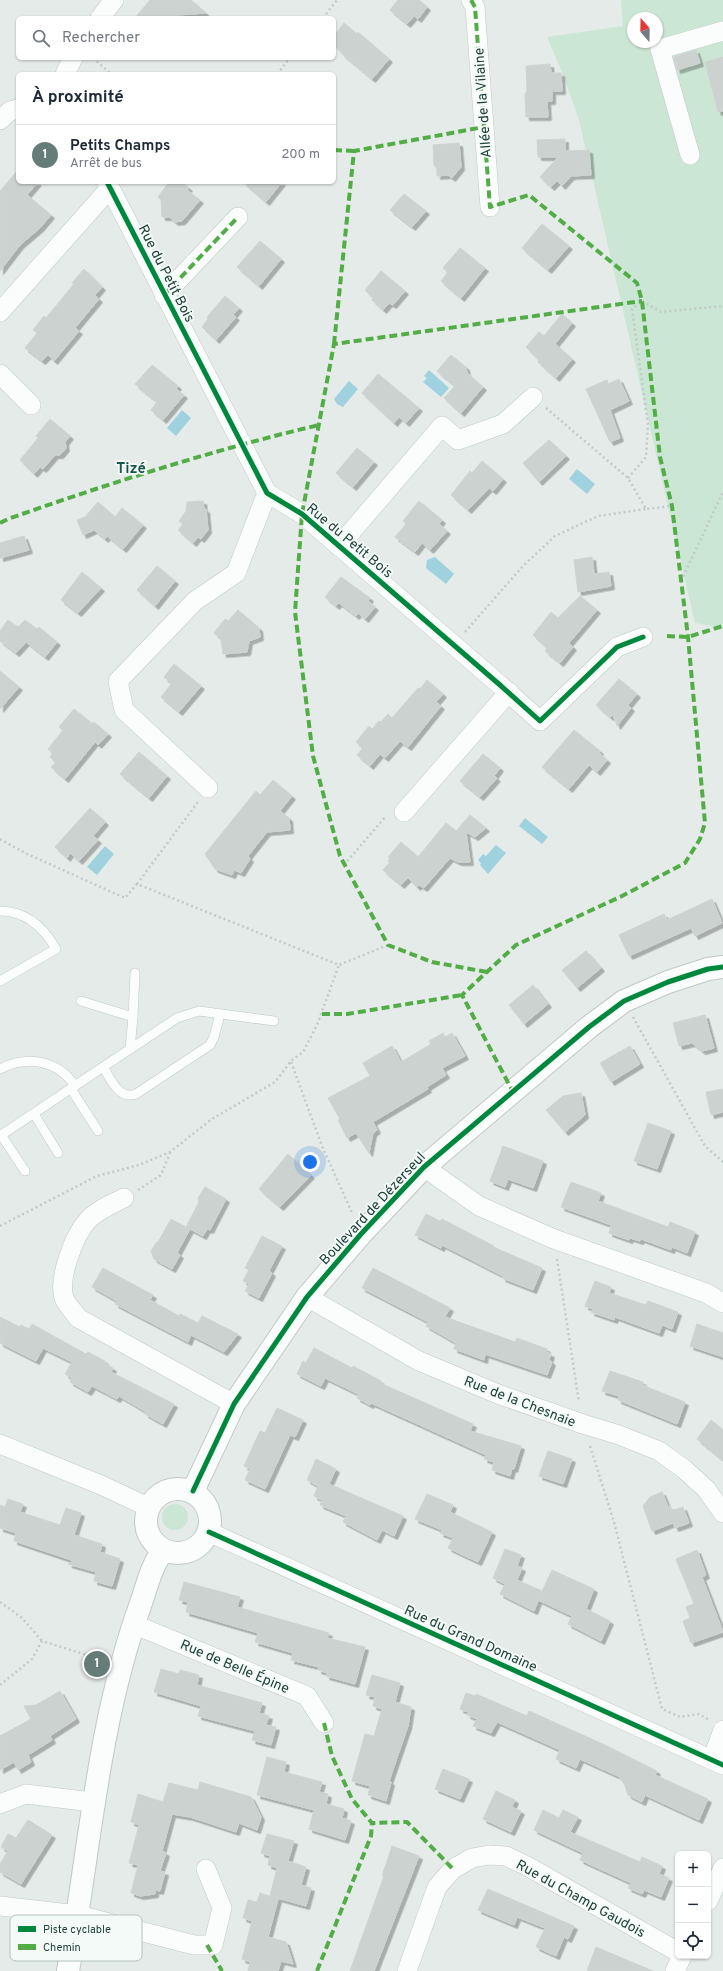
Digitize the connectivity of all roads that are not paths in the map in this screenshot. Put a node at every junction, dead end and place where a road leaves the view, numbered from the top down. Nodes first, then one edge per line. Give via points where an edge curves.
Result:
1 (114, 0) edge
2 (471, 0) edge
3 (102, 16) edge
4 (723, 31) edge
5 (72, 60) edge
6 (66, 72) edge
7 (16, 110) edge
8 (0, 120) edge
9 (690, 156) dead end
10 (109, 185) edge
11 (490, 207) dead end
12 (238, 217) dead end
13 (164, 295) junction
14 (0, 312) edge
15 (0, 374) edge
16 (533, 397) road end
17 (31, 405) dead end
18 (267, 493) junction
19 (339, 546) junction
20 (643, 637) dead end
21 (509, 692) junction
22 (208, 788) road end
23 (404, 812) road end
24 (0, 911) edge
25 (723, 967) edge
26 (135, 973) dead end
27 (0, 981) edge
28 (81, 1001) dead end
29 (220, 1014) junction
30 (133, 1017) junction
31 (274, 1021) dead end
32 (130, 1049) junction
33 (103, 1067) junction
34 (0, 1069) edge
35 (73, 1088) junction
36 (34, 1114) junction
37 (98, 1131) dead end
38 (1, 1136) edge
39 (58, 1153) dead end
40 (424, 1167) junction
41 (25, 1171) dead end
42 (124, 1198) road end
43 (307, 1297) junction
44 (723, 1303) edge
45 (234, 1404) junction
46 (0, 1444) edge
47 (193, 1491) junction
48 (148, 1507) junction
49 (723, 1513) edge
50 (209, 1532) junction
51 (164, 1550) junction
52 (133, 1624) junction
53 (324, 1723) dead end
54 (717, 1725) edge
55 (717, 1762) edge
56 (92, 1802) junction
57 (0, 1804) edge
58 (723, 1868) edge
59 (206, 1869) dead end
60 (711, 1894) edge
61 (0, 1906) edge
62 (78, 1915) joint
63 (142, 1932) edge
64 (675, 1950) edge
65 (681, 1959) edge
66 (70, 1961) edge
67 (68, 1971) edge
68 (407, 1971) edge
69 (675, 1971) edge

1 - 3 street
2 - 11 street, Allée de la Vilaine via 475,8
4 - 9 street via 660,49
5 - 6 street
7 - 8 street via 10,111
10 - 13 street, Rue du Petit Bois
10 - 14 street, Rue du Petit Bois
12 - 13 street, Rue du Petit Bois
13 - 18 street, Rue du Petit Bois
15 - 17 street
16 - 19 street, Rue du Petit Bois via 503,424 458,440 442,426
18 - 19 street, Rue du Petit Bois via 302,514
18 - 22 street via 236,573 195,601 118,681 124,710
19 - 21 street, Rue du Petit Bois
20 - 21 street, Rue du Petit Bois via 617,648 540,721
21 - 23 street
24 - 27 lane via 15,913 35,923 56,948
25 - 40 street, Boulevard de Dézerseul via 708,969 668,982 624,1001 589,1027
26 - 30 lane
28 - 30 lane
29 - 31 lane
29 - 32 lane via 199,1011 189,1013
29 - 33 lane via 210,1045 136,1094 128,1096 120,1093
30 - 32 lane
32 - 33 lane
33 - 35 lane
34 - 35 lane via 20,1061 45,1063 64,1073
35 - 36 lane
35 - 37 lane
36 - 38 lane
36 - 39 lane
38 - 41 lane
40 - 43 street, Boulevard de Dézerseul via 361,1234
40 - 44 street, Boulevard de Dézerseul via 479,1206 554,1239 706,1293
42 - 45 street via 100,1210 87,1221 69,1253 63,1272 64,1298 78,1318
43 - 45 street, Boulevard de Dézerseul
43 - 49 street, Rue de la Chesnaie via 419,1361 498,1394 659,1451 706,1489
45 - 47 street, Boulevard de Dézerseul
46 - 48 street
47 - 48 street via 172,1488 154,1498
47 - 50 street via 207,1506 210,1516
48 - 51 street via 146,1527 149,1536
50 - 51 street via 193,1550 178,1553
50 - 55 street, Rue du Grand Domaine
51 - 52 street via 152,1572
52 - 53 street, Rue de Belle Épine via 307,1696
52 - 56 street via 121,1664
54 - 55 street
56 - 57 street via 26,1794
56 - 62 street
58 - 60 street
59 - 63 street via 222,1908 213,1945 194,1946
61 - 62 street
64 - 68 street, Rue du Champ Gaudois via 527,1866 506,1856 489,1855 472,1858 453,1869 437,1887
65 - 69 street
66 - 67 street

